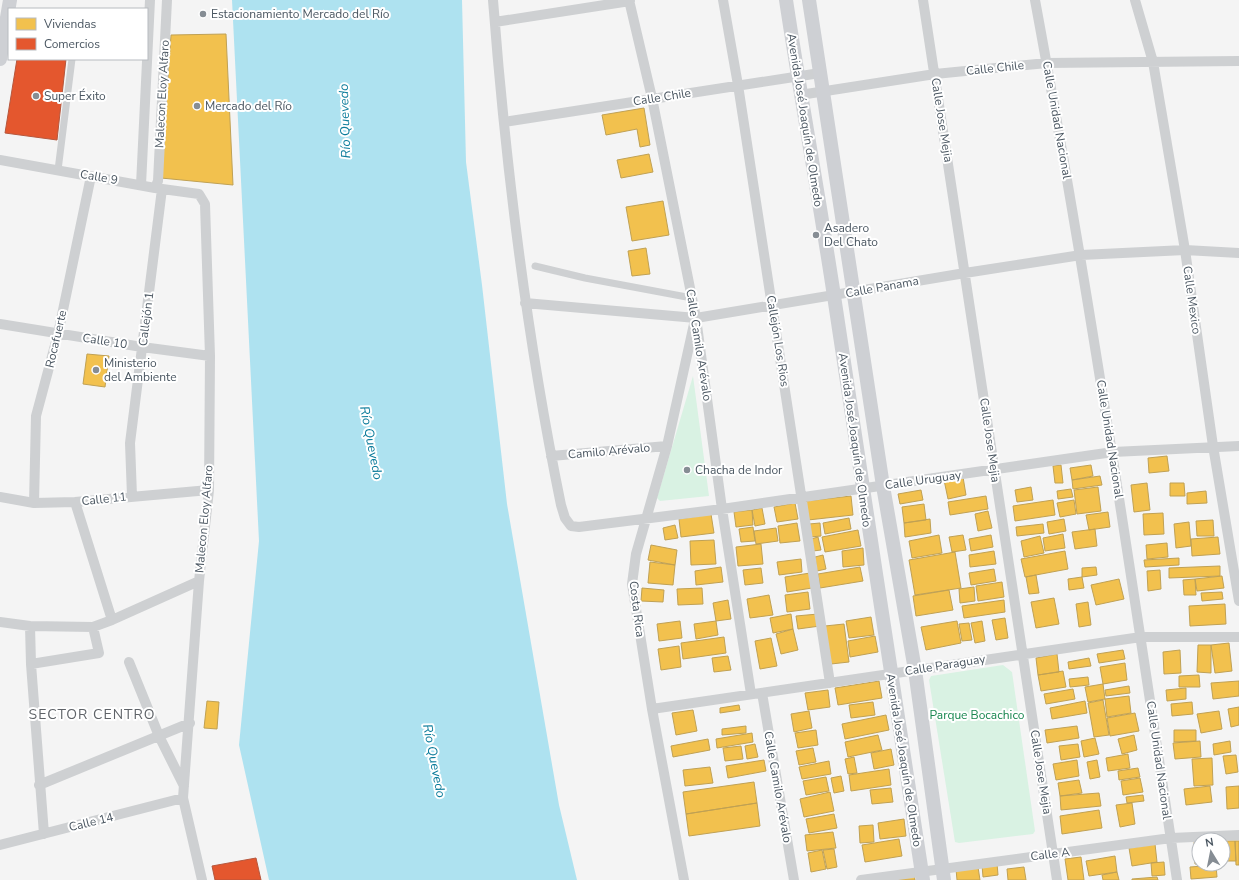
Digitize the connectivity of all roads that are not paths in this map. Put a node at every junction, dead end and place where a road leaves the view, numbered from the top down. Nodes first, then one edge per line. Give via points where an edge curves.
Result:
1 (150, 0) edge
2 (167, 0) edge
3 (493, 0) edge
4 (722, 0) edge
5 (786, 0) edge
6 (809, 0) edge
7 (923, 0) edge
8 (1035, 0) edge
9 (1135, 0) edge
10 (629, 1) edge
11 (8, 10) edge
12 (495, 22) junction
13 (5, 25) edge
14 (148, 31) edge
15 (148, 46) edge
16 (165, 48) junction
17 (0, 60) edge
18 (72, 60) edge
19 (146, 60) edge
20 (1239, 61) edge
21 (1153, 62) junction
22 (1047, 63) junction
23 (820, 73) junction
24 (935, 74) junction
25 (798, 76) junction
26 (738, 85) junction
27 (824, 91) junction
28 (800, 94) junction
29 (652, 98) junction
30 (504, 122) junction
31 (0, 160) edge
32 (58, 170) junction
33 (91, 176) junction
34 (142, 185) junction
35 (159, 189) junction
36 (199, 194) joint
37 (1186, 250) junction
38 (1239, 253) edge
39 (1081, 255) junction
40 (535, 266) dead end
41 (965, 273) junction
42 (854, 291) junction
43 (834, 295) junction
44 (692, 298) junction
45 (525, 303) junction
46 (772, 306) junction
47 (696, 318) junction
48 (0, 324) edge
49 (58, 334) junction
50 (142, 347) junction
51 (210, 356) junction
52 (667, 446) junction
53 (1213, 446) junction
54 (1239, 446) edge
55 (1113, 452) junction
56 (551, 456) junction
57 (994, 469) junction
58 (883, 486) junction
59 (862, 489) junction
60 (209, 490) junction
61 (132, 496) junction
62 (802, 497) junction
63 (0, 498) edge
64 (75, 502) junction
65 (34, 503) junction
66 (722, 509) junction
67 (646, 518) junction
68 (199, 581) junction
69 (1239, 601) edge
70 (112, 620) junction
71 (0, 622) edge
72 (30, 626) junction
73 (93, 627) junction
74 (1141, 637) junction
75 (1239, 637) edge
76 (1022, 653) junction
77 (129, 662) dead end
78 (31, 664) junction
79 (915, 670) junction
80 (891, 673) junction
81 (830, 683) junction
82 (762, 693) junction
83 (751, 694) junction
84 (652, 709) junction
85 (190, 723) junction
86 (159, 736) junction
87 (39, 785) junction
88 (184, 786) junction
89 (183, 798) junction
90 (44, 834) junction
91 (1239, 835) edge
92 (1171, 838) junction
93 (0, 845) edge
94 (1053, 853) junction
95 (943, 874) edge
96 (922, 876) edge
97 (202, 880) edge
98 (684, 880) edge
99 (794, 880) edge
100 (861, 880) edge
101 (1057, 880) edge
102 (1177, 880) edge

1 - 14 street, Malecon Eloy Alfaro
2 - 16 street, Malecon Eloy Alfaro
3 - 12 street
4 - 26 street, Callejón Los Rios
5 - 25 main road, Avenida José Joaquín de Olmedo
6 - 23 main road, Avenida José Joaquín de Olmedo
7 - 24 street, Calle Jose Mejia
8 - 22 street, Calle Unidad Nacional
9 - 21 street, Calle Mexico
10 - 12 street
10 - 29 street, Calle Camilo Arévalo
11 - 13 main road
12 - 30 street
13 - 17 main road
15 - 16 street
16 - 35 street, Malecon Eloy Alfaro
18 - 32 street
19 - 34 street, Malecon Eloy Alfaro
20 - 21 street, Calle Chile
21 - 22 street, Calle Chile
21 - 37 street, Calle Mexico
22 - 24 street, Calle Chile
22 - 39 street, Calle Unidad Nacional
23 - 25 street, Calle Chile
23 - 27 main road, Avenida José Joaquín de Olmedo
24 - 27 street, Calle Chile
24 - 41 street, Calle Jose Mejia
25 - 26 street, Calle Chile
25 - 28 main road, Avenida José Joaquín de Olmedo
26 - 29 street, Calle Chile
26 - 46 street, Callejón Los Rios
27 - 28 street, Calle Chile
27 - 42 main road, Avenida José Joaquín de Olmedo
28 - 43 main road, Avenida José Joaquín de Olmedo
29 - 30 street, Calle Chile
29 - 44 street, Calle Camilo Arévalo
30 - 45 street
31 - 32 street, Calle 9
32 - 33 street, Calle 9
33 - 34 street, Calle 9
33 - 49 street, Rocafuerte
34 - 35 street, Calle 9
35 - 36 street, Calle 9
35 - 50 street, Callejón 1
36 - 51 street, Malecon Eloy Alfaro via 205,204
37 - 38 street, Calle Panama
37 - 39 street, Calle Panama
37 - 53 street, Calle Mexico
39 - 41 street, Calle Panama
39 - 55 street, Calle Unidad Nacional
40 - 44 street
41 - 42 street, Calle Panama
41 - 57 street, Calle Jose Mejia
42 - 43 street, Calle Panama
42 - 58 main road, Avenida José Joaquín de Olmedo
43 - 46 street, Calle Panama
43 - 59 main road, Avenida José Joaquín de Olmedo
44 - 47 street, Calle Camilo Arévalo
45 - 47 street, Calle Panama
45 - 56 street
46 - 47 street, Calle Panama
46 - 62 street, Callejón Los Rios
47 - 52 street, Costa Rica
47 - 66 street, Calle Camilo Arévalo
48 - 49 street, Calle 10
49 - 50 street, Calle 10
49 - 65 street, Rocafuerte via 36,416
50 - 51 street, Calle 10
50 - 61 street, Callejón 1 via 130,443
51 - 60 street, Malecon Eloy Alfaro
52 - 56 street, Camilo Arévalo
52 - 67 street, Costa Rica
53 - 54 street, Calle Uruguay
53 - 55 street, Calle Uruguay
53 - 69 street, Calle Mexico
55 - 57 street, Calle Uruguay
55 - 74 street, Calle Unidad Nacional
56 - 67 street, Calle Uruguay via 565,518 571,526
57 - 58 street, Calle Uruguay
57 - 76 street, Calle Jose Mejia
58 - 59 street, Calle Uruguay
58 - 79 main road, Avenida José Joaquín de Olmedo
59 - 62 street, Calle Uruguay
59 - 80 main road, Avenida José Joaquín de Olmedo
60 - 61 street, Calle 11
60 - 68 street, Malecon Eloy Alfaro
61 - 64 street, Calle 11
62 - 66 street, Calle Uruguay
62 - 81 street, Callejón Los Rios
63 - 65 street, Calle 11
64 - 65 street, Calle 11
64 - 70 street
66 - 67 street, Calle Uruguay
66 - 83 street, Calle Camilo Arévalo
67 - 84 street, Costa Rica via 636,554 632,584
68 - 70 street
68 - 85 street, Malecon Eloy Alfaro
70 - 73 street
71 - 72 street
72 - 73 street
72 - 78 street
73 - 78 street via 99,653
74 - 75 street, Calle Paraguay
74 - 76 street, Calle Paraguay
74 - 92 street, Calle Unidad Nacional
76 - 79 street, Calle Paraguay
76 - 94 street, Calle Jose Mejia
77 - 86 street
78 - 87 street
79 - 80 street, Calle Paraguay
79 - 95 main road, Avenida José Joaquín de Olmedo
80 - 81 street, Calle Paraguay
80 - 96 main road, Avenida José Joaquín de Olmedo
81 - 82 street, Calle Paraguay
82 - 83 street, Calle Paraguay
82 - 99 street, Calle Camilo Arévalo
83 - 84 street, Calle Paraguay
84 - 98 street, Costa Rica
85 - 86 street
85 - 88 street, Malecon Eloy Alfaro
86 - 87 street
86 - 88 street
87 - 90 street
88 - 89 street, Malecon Eloy Alfaro
89 - 90 street, Calle 14
89 - 97 street, Malecon Eloy Alfaro
90 - 93 street, Calle 14
91 - 92 street, Calle A
92 - 94 street, Calle A
92 - 102 street, Calle Unidad Nacional
94 - 95 street, Calle A
94 - 101 street, Calle Jose Mejia
95 - 96 street, Calle A
96 - 100 street, Calle A

